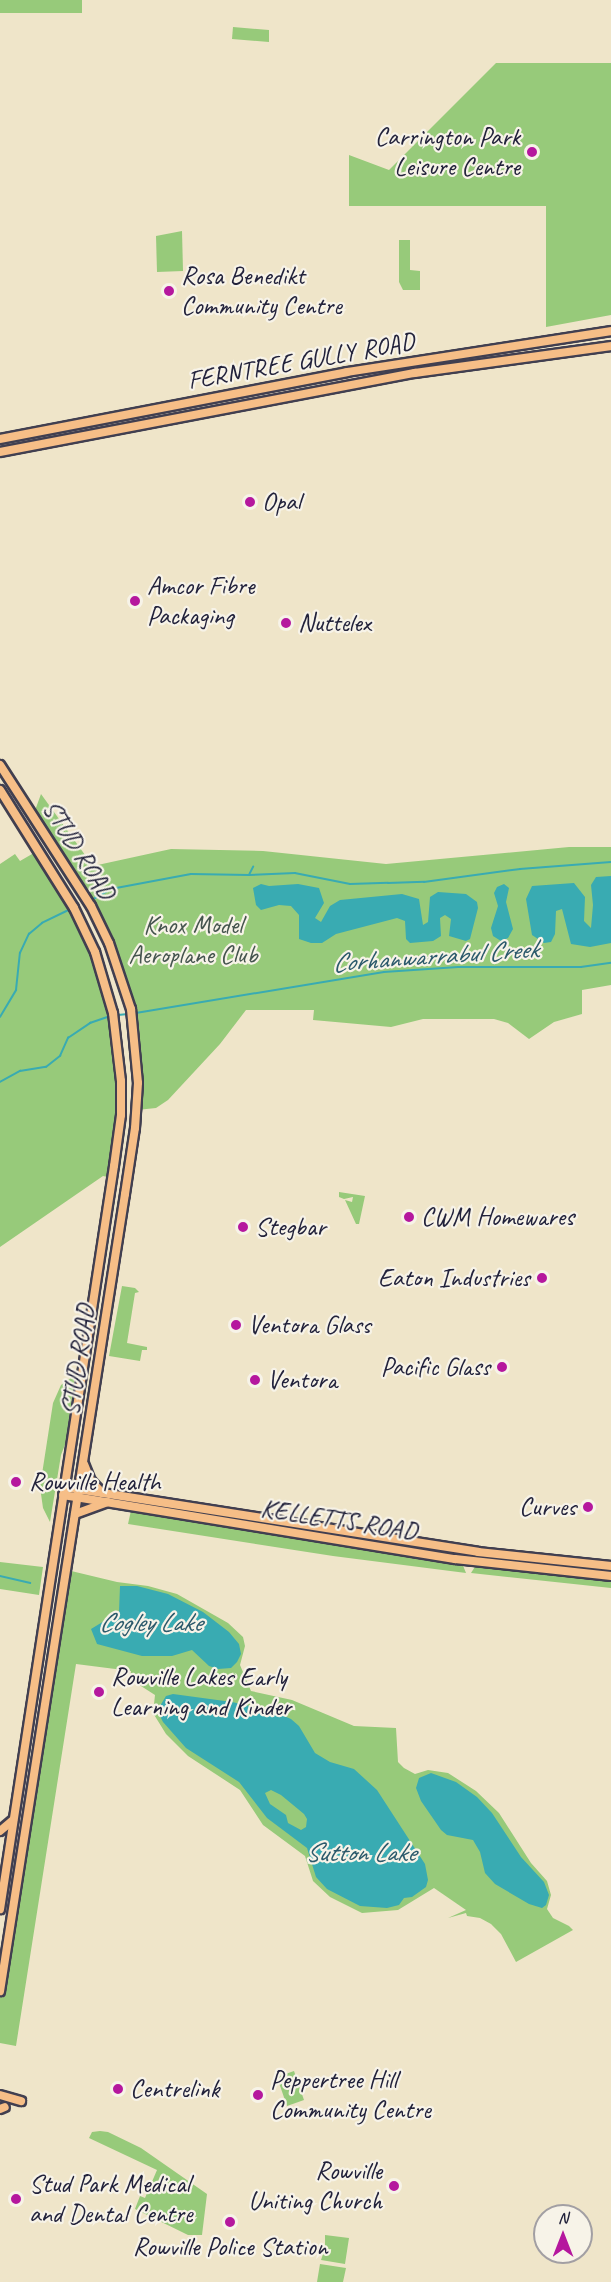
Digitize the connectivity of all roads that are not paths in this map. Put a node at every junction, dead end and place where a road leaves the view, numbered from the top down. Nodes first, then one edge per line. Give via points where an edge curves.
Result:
1 (611, 331) edge
2 (611, 346) edge
3 (255, 390) junction
4 (280, 398) junction
5 (99, 419) junction
6 (101, 432) junction
7 (0, 439) edge
8 (0, 452) edge
9 (0, 765) edge
10 (0, 790) edge
11 (84, 1463) junction
12 (64, 1491) junction
13 (79, 1493) junction
14 (102, 1493) junction
15 (108, 1502) junction
16 (75, 1514) junction
17 (611, 1566) edge
18 (611, 1576) edge
19 (13, 1820) junction
20 (0, 1831) edge
21 (0, 1861) edge
22 (6, 1871) junction
23 (0, 1909) edge
24 (0, 1991) edge
25 (0, 2095) edge
26 (21, 2101) dead end

1 - 3 main road, FERNTREE GULLY ROAD
2 - 4 main road, FERNTREE GULLY ROAD via 415,373
3 - 4 main road
3 - 5 main road, FERNTREE GULLY ROAD
4 - 6 main road, FERNTREE GULLY ROAD
5 - 6 main road
5 - 7 main road, FERNTREE GULLY ROAD
6 - 8 main road, FERNTREE GULLY ROAD
9 - 11 main road, STUD ROAD via 91,906 118,965 135,1031 135,1128
10 - 12 main road, STUD ROAD via 78,913 98,959 118,1040 118,1135
11 - 13 main road, STUD ROAD
11 - 14 main road via 90,1481
12 - 13 main road, KELLETTS ROAD
12 - 19 main road, STUD ROAD
13 - 14 main road, KELLETTS ROAD
13 - 15 main road, KELLETTS ROAD
13 - 16 main road, STUD ROAD
14 - 17 main road, KELLETTS ROAD via 478,1552
15 - 16 main road
15 - 18 main road, KELLETTS ROAD via 455,1559
16 - 24 main road, STUD ROAD
19 - 20 main road
19 - 22 main road, STUD ROAD
21 - 22 main road
22 - 23 main road, STUD ROAD
25 - 26 main road

